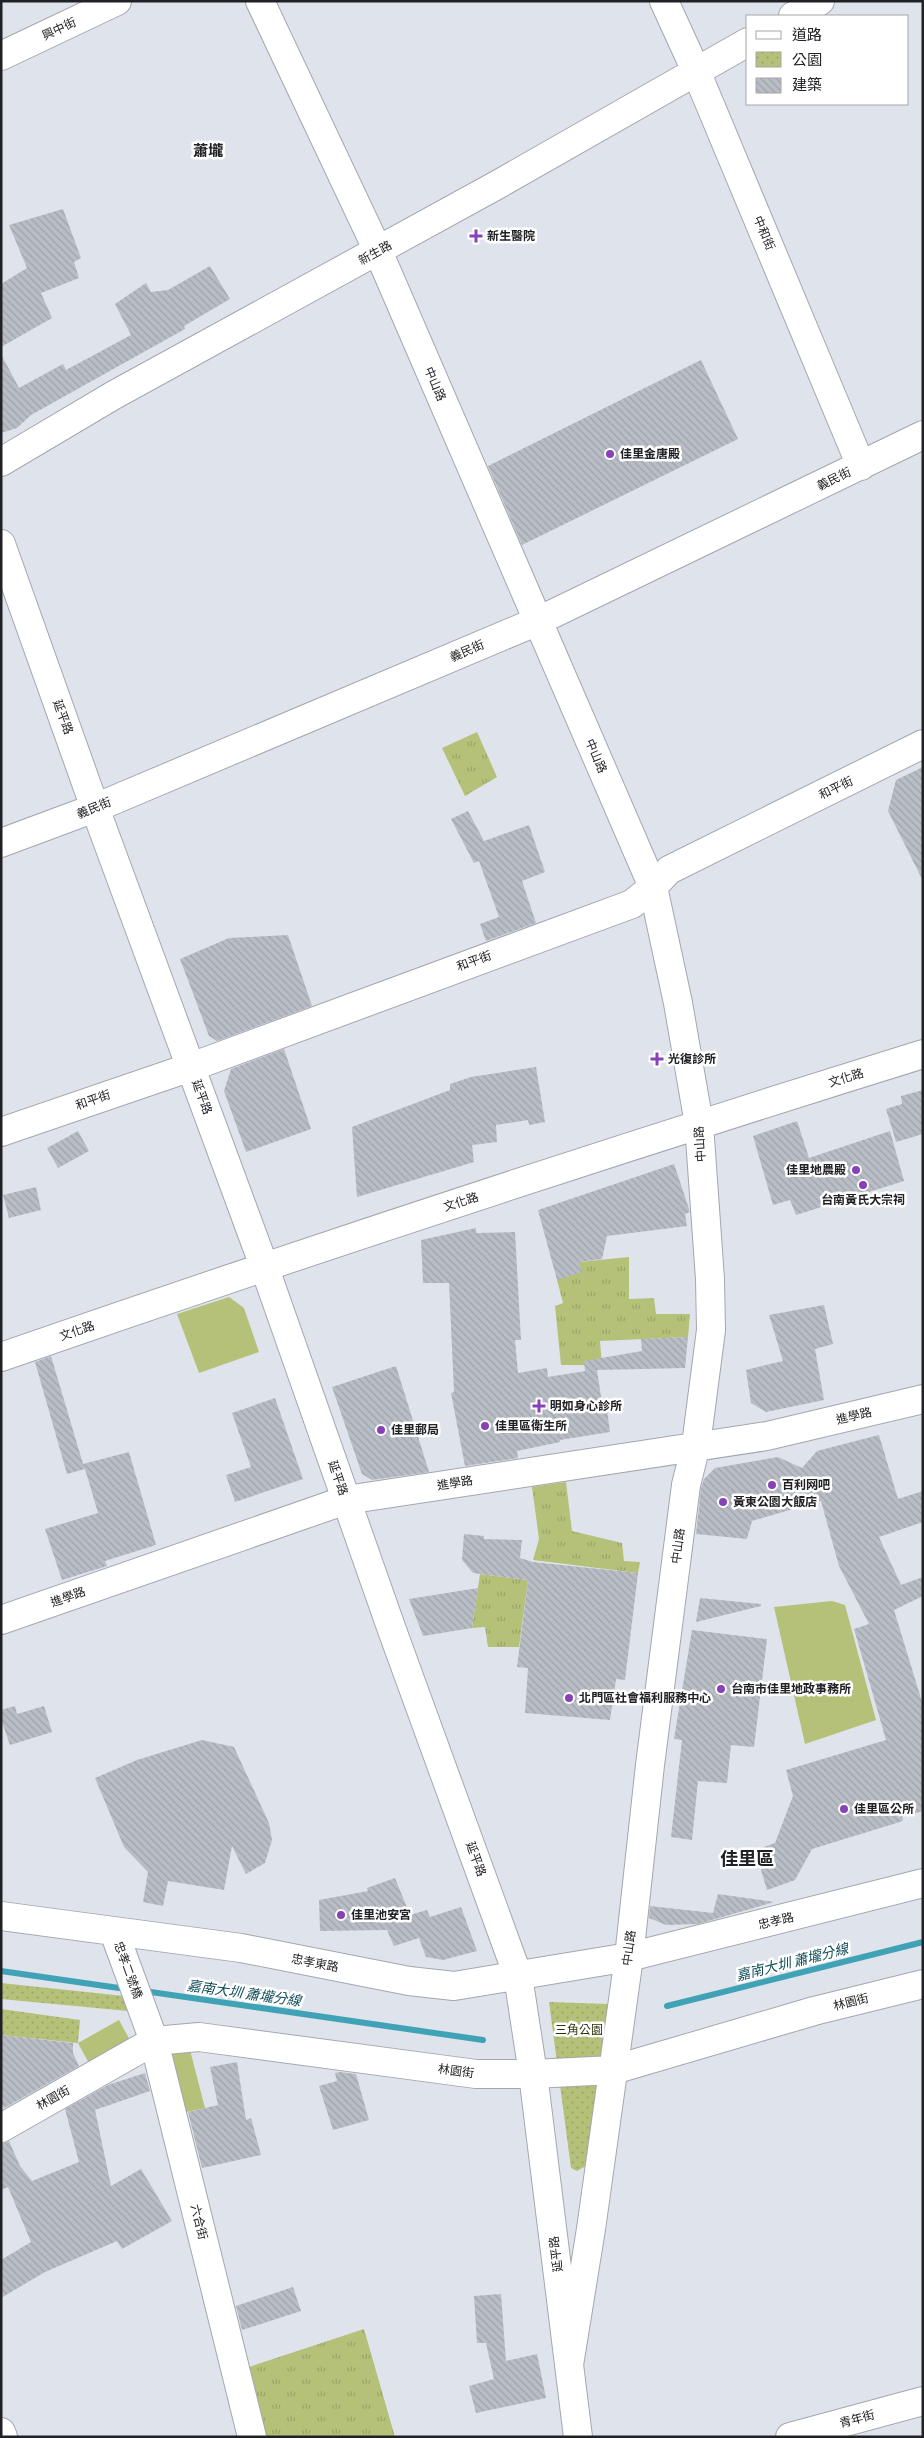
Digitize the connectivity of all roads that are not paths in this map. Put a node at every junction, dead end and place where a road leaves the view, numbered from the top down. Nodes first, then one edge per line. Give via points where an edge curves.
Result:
1 (117, 1) edge
2 (260, 1) edge
3 (664, 1) edge
4 (820, 1) edge
5 (795, 15) edge
6 (746, 43) edge
7 (1, 56) edge
8 (696, 70) junction
9 (378, 251) junction
10 (923, 435) edge
11 (1, 462) edge
12 (860, 466) junction
13 (1, 544) edge
14 (538, 621) junction
15 (923, 744) edge
16 (96, 808) junction
17 (1, 843) edge
18 (653, 887) junction
19 (923, 1054) edge
20 (191, 1067) junction
21 (699, 1124) junction
22 (1, 1132) edge
23 (264, 1266) junction
24 (1, 1357) edge
25 (923, 1399) edge
26 (696, 1446) junction
27 (346, 1500) junction
28 (1, 1620) edge
29 (923, 1883) edge
30 (1, 1916) edge
31 (114, 1932) junction
32 (629, 1958) junction
33 (518, 1976) junction
34 (923, 1984) edge
35 (142, 2008) joint
36 (154, 2041) junction
37 (613, 2070) junction
38 (533, 2074) junction
39 (1, 2128) edge
40 (569, 2365) junction
41 (923, 2401) edge
42 (1, 2432) edge
43 (3, 2437) edge
44 (252, 2437) edge
45 (578, 2437) edge
46 (790, 2437) edge

1 - 7 street, 興中街
2 - 9 street, 中山路
3 - 8 street, 中和街
4 - 5 street
6 - 8 street, 新生路
8 - 9 street, 新生路
8 - 12 street, 中和街
9 - 11 street, 新生路
9 - 14 street, 中山路
10 - 12 street, 義民街
12 - 14 street, 義民街
13 - 16 street, 延平路
14 - 16 street, 義民街
14 - 18 street, 中山路
15 - 18 street, 和平街 via 669,870
16 - 17 street, 義民街
16 - 20 street, 延平路
18 - 20 street, 和平街 via 632,904
18 - 21 street, 中山路
19 - 21 street, 文化路
20 - 22 street, 和平街
20 - 23 street, 延平路
21 - 23 street, 文化路
21 - 26 street, 中山路 via 710,1280 710,1330
23 - 24 street, 文化路
23 - 27 street, 延平路
25 - 26 street, 進學路 via 767,1436
26 - 27 street, 進學路
26 - 32 street, 中山路 via 684,1504
27 - 28 street, 進學路
27 - 33 street, 延平路
29 - 32 street, 忠孝路
30 - 31 street, 忠孝東路
31 - 33 street, 忠孝東路 via 241,1948 409,1981 454,1986
31 - 35 street, 忠孝二號橋
32 - 33 street, 忠孝東路
32 - 37 street, 中山路
33 - 38 street, 延平路
34 - 37 street, 林園街 via 814,2011
35 - 36 street, 六合街
36 - 38 street, 林園街 via 199,2037 476,2074
36 - 39 street, 林園街
36 - 44 street, 六合街
37 - 38 street, 林園街
37 - 40 street, 中山路
38 - 40 street, 延平路
40 - 45 street, 延平路
41 - 46 street, 青年街
42 - 43 street

